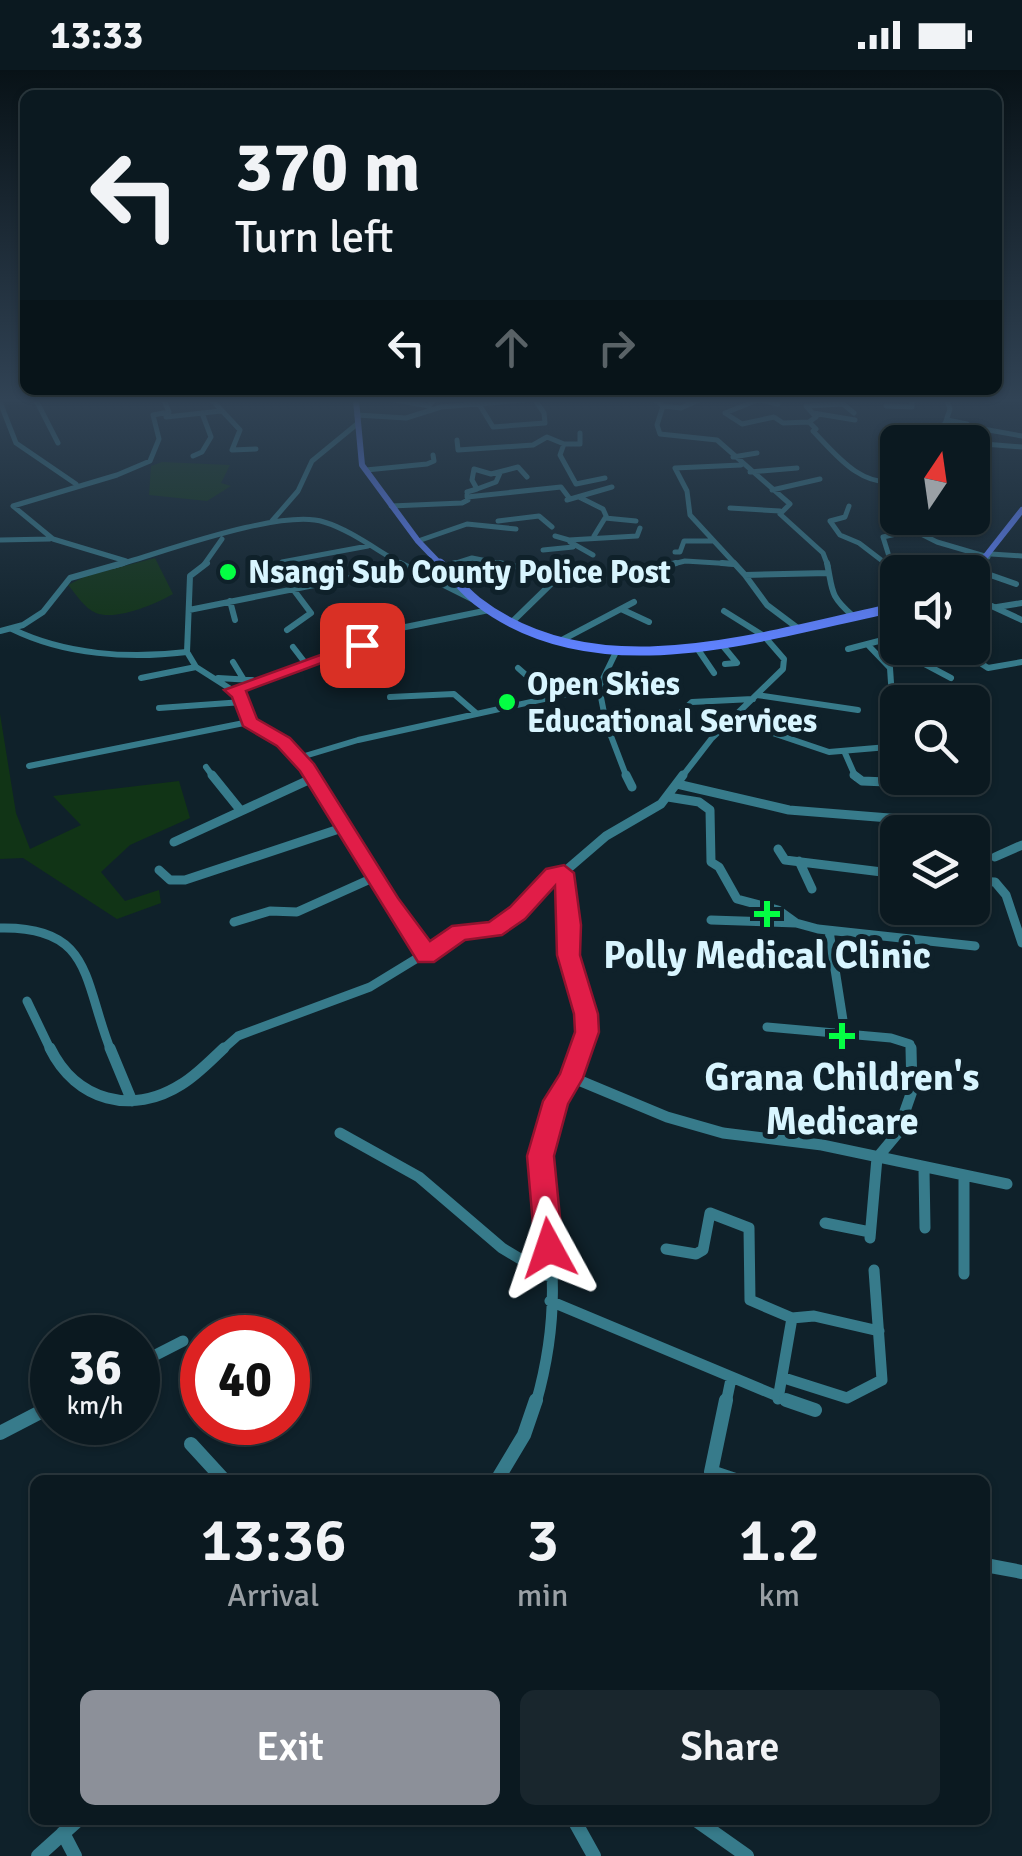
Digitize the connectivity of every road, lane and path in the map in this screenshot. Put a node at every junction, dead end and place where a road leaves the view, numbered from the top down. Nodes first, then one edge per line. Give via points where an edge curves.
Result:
1 (76, 483) edge
2 (300, 483) edge
3 (375, 483) edge
4 (474, 483) edge
5 (493, 483) edge
6 (683, 483) edge
7 (764, 483) edge
8 (801, 483) edge
9 (82, 484) joint
10 (612, 487) dead end
11 (478, 489) junction
12 (772, 490) junction
13 (467, 492) junction
14 (578, 496) junction
15 (0, 498) edge
16 (568, 500) joint
17 (13, 506) junction
18 (391, 506) junction
19 (849, 506) dead end
20 (730, 508) dead end
21 (1022, 510) edge
22 (780, 511) junction
23 (608, 518) junction
24 (490, 522) junction
25 (269, 523) junction
26 (552, 527) dead end
27 (516, 530) dead end
28 (921, 535) edge
29 (555, 536) dead end
30 (594, 536) junction
31 (223, 538) junction
32 (53, 539) junction
33 (0, 540) edge
34 (569, 540) junction
35 (418, 542) junction
36 (713, 542) junction
37 (368, 546) junction
38 (573, 547) junction
39 (543, 550) dead end
40 (675, 552) dead end
41 (593, 555) dead end
42 (989, 555) joint
43 (990, 555) edge
44 (1022, 556) edge
45 (880, 559) edge
46 (127, 562) junction
47 (282, 562) dead end
48 (734, 564) junction
49 (669, 565) dead end
50 (405, 566) junction
51 (443, 567) junction
52 (828, 574) junction
53 (745, 575) junction
54 (990, 577) edge
55 (1016, 584) dead end
56 (294, 590) junction
57 (230, 601) junction
58 (478, 602) junction
59 (634, 602) dead end
60 (1022, 604) edge
61 (990, 605) edge
62 (994, 607) junction
63 (620, 609) junction
64 (189, 610) junction
65 (390, 610) dead end
66 (489, 610) junction
67 (724, 611) dead end
68 (880, 611) edge
69 (853, 616) junction
70 (235, 620) dead end
71 (1022, 620) edge
72 (511, 622) junction
73 (649, 622) dead end
74 (400, 626) junction
75 (12, 629) junction
76 (800, 629) junction
77 (0, 630) edge
78 (287, 630) dead end
79 (764, 636) junction
80 (406, 638) dead end
81 (880, 641) edge
82 (560, 642) junction
83 (868, 644) junction
84 (724, 646) junction
85 (293, 647) dead end
86 (848, 649) dead end
87 (699, 651) junction
88 (187, 652) junction
89 (616, 652) junction
90 (880, 656) edge
91 (233, 662) dead end
92 (1022, 662) edge
93 (306, 664) junction
94 (726, 664) dead end
95 (888, 665) edge
96 (927, 665) edge
97 (982, 665) edge
98 (196, 667) junction
99 (518, 668) dead end
100 (714, 673) dead end
101 (141, 678) dead end
102 (215, 678) junction
103 (951, 678) dead end
104 (244, 680) junction
105 (256, 681) junction
106 (891, 683) dead end
107 (599, 687) junction
108 (233, 690) junction
109 (390, 696) dead end
110 (755, 697) junction
111 (552, 698) junction
112 (243, 702) junction
113 (159, 708) dead end
114 (858, 710) dead end
115 (476, 713) junction
116 (732, 719) junction
117 (250, 722) junction
118 (611, 732) junction
119 (880, 748) edge
120 (845, 753) junction
121 (298, 758) junction
122 (29, 766) dead end
123 (206, 767) dead end
124 (313, 778) junction
125 (880, 782) edge
126 (677, 784) junction
127 (632, 786) dead end
128 (668, 797) junction
129 (240, 811) junction
130 (880, 818) edge
131 (345, 827) junction
132 (174, 842) dead end
133 (1022, 845) edge
134 (778, 850) dead end
135 (995, 857) dead end
136 (799, 861) junction
137 (159, 870) dead end
138 (880, 872) edge
139 (564, 873) junction
140 (375, 876) junction
141 (990, 882) edge
142 (812, 890) dead end
143 (711, 920) dead end
144 (234, 922) dead end
145 (796, 923) junction
146 (0, 928) edge
147 (829, 931) junction
148 (1022, 944) edge
149 (975, 946) dead end
150 (426, 956) junction
151 (27, 1001) dead end
152 (768, 1027) dead end
153 (845, 1033) junction
154 (571, 1078) junction
155 (132, 1101) junction
156 (340, 1134) dead end
157 (877, 1158) junction
158 (924, 1170) junction
159 (964, 1176) junction
160 (1006, 1184) dead end
161 (825, 1223) dead end
162 (925, 1228) dead end
163 (666, 1249) dead end
164 (874, 1270) dead end
165 (964, 1274) dead end
166 (552, 1278) junction
167 (550, 1301) junction
168 (792, 1318) junction
169 (879, 1332) junction
170 (784, 1378) junction
171 (731, 1379) junction
172 (778, 1399) junction
173 (815, 1410) dead end
174 (30, 1417) edge
175 (0, 1432) edge
176 (192, 1445) edge
177 (219, 1475) edge
178 (501, 1475) edge
179 (720, 1475) edge
180 (990, 1566) edge
181 (1022, 1572) edge
182 (72, 1825) edge
183 (577, 1825) edge
184 (703, 1825) edge
185 (63, 1833) junction
186 (38, 1856) edge
187 (75, 1856) edge
188 (594, 1856) edge
189 (747, 1856) edge

1 - 9 street
2 - 25 street
3 - 18 main road
4 - 11 street
5 - 11 street
6 - 36 street via 690,515
7 - 12 street
8 - 12 street
9 - 17 street
10 - 14 street
11 - 13 street
12 - 22 street via 790,504
13 - 16 street via 561,487
13 - 18 street via 456,503
14 - 16 street
14 - 23 street
15 - 17 street
17 - 32 street
18 - 35 main road
19 - 45 street via 845,516 830,522
20 - 22 street
21 - 42 main road
22 - 52 street via 823,553
23 - 30 street
23 - 30 street via 638,524 637,536
24 - 26 street via 539,516
24 - 27 street
24 - 35 street via 449,528
25 - 31 street
25 - 37 street via 320,520
28 - 42 street
29 - 34 street
30 - 34 street
31 - 46 street
31 - 64 street via 190,576
32 - 33 street
32 - 46 street
34 - 38 street
35 - 51 main road
36 - 40 street via 684,541
36 - 48 street
37 - 47 street
37 - 50 street
38 - 39 street
38 - 41 street
43 - 44 street
46 - 75 street via 70,578 43,612
48 - 49 street
48 - 53 street
50 - 56 street
50 - 58 street
51 - 58 main road
51 - 72 street via 472,558 554,578 550,590
52 - 53 street
52 - 69 street via 830,590
53 - 76 street via 767,605
54 - 55 street
56 - 57 street
56 - 78 street via 311,613
57 - 64 street
57 - 70 street
58 - 66 main road
59 - 63 street
60 - 62 street
61 - 62 street
62 - 71 street
63 - 73 street
63 - 82 street
64 - 88 street
65 - 74 street
66 - 72 main road
66 - 74 street
67 - 79 street
68 - 69 main road
69 - 76 main road
72 - 82 main road
74 - 80 street
74 - 93 street
75 - 77 street
75 - 88 street via 135,658
76 - 79 main road
79 - 84 main road
79 - 110 street via 784,666
81 - 83 street
82 - 89 main road
83 - 86 street
83 - 90 street
84 - 87 main road
84 - 94 street via 736,663
85 - 93 street
87 - 89 main road
87 - 100 street
88 - 98 street
89 - 107 street
91 - 104 street
92 - 97 street
93 - 105 street
95 - 106 street
96 - 103 street
98 - 101 street
98 - 102 street
99 - 111 street
102 - 104 street
102 - 108 street
104 - 105 street
105 - 108 street
107 - 111 street
107 - 118 street via 601,716
108 - 112 street
109 - 115 street via 454,694
110 - 114 street
110 - 116 street
110 - 118 street via 692,702 674,720
111 - 115 street
112 - 113 street
112 - 117 street
115 - 121 street
116 - 120 street
116 - 126 street
117 - 121 street
117 - 122 street
118 - 127 street
119 - 120 street
120 - 125 street via 852,776
121 - 124 street
123 - 129 street
124 - 129 street
124 - 131 street
126 - 128 street
126 - 130 street via 789,810
128 - 139 street via 606,836
128 - 145 street via 710,810 711,862 737,899 778,910
129 - 132 street
131 - 137 street via 185,880 170,880
131 - 140 street
133 - 135 street
134 - 136 street via 785,860
136 - 138 street
136 - 142 street
139 - 150 street via 554,874 494,930 460,932
139 - 154 street via 568,955 587,1022
140 - 144 street via 290,914
140 - 150 street
141 - 148 street via 1006,895
143 - 145 street
145 - 147 street
146 - 155 street via 39,929 82,958
147 - 149 street
147 - 153 street
150 - 155 street via 370,986 238,1036 168,1094
151 - 155 street via 74,1082 98,1098
152 - 153 street
153 - 157 street via 910,1044 909,1109 898,1137
154 - 157 street via 708,1130
154 - 166 street via 556,1101 540,1156
156 - 166 street via 429,1184 525,1268
157 - 158 street
157 - 161 street via 870,1235
158 - 159 street
158 - 162 street
159 - 160 street
159 - 165 street
163 - 168 street via 702,1250 710,1213 748,1228 750,1300
164 - 169 street
166 - 167 street
167 - 171 street
167 - 178 street via 534,1411
168 - 169 street via 814,1316
168 - 170 street
169 - 170 street via 876,1367 882,1380 847,1398
170 - 172 street
171 - 172 street
171 - 179 street via 711,1472
172 - 173 street
174 - 175 street
176 - 177 street
180 - 181 street
182 - 185 street
183 - 188 street
184 - 189 street
185 - 186 street
185 - 187 street

